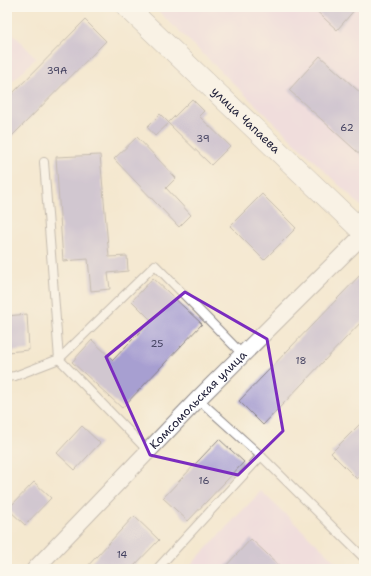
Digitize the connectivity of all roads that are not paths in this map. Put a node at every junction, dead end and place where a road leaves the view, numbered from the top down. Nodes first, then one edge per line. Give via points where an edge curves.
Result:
1 (127, 7) edge
2 (44, 162) dead end
3 (361, 225) edge
4 (243, 354) junction
5 (59, 360) junction
6 (7, 376) edge
7 (198, 399) junction
8 (148, 451) junction
9 (261, 456) junction
10 (364, 558) edge
11 (35, 569) edge
12 (156, 569) edge

1 - 3 street, улица Чапаева
2 - 5 lane
3 - 4 street, Комсомольская улица
4 - 5 lane via 155,265
4 - 7 street, Комсомольская улица
5 - 6 lane via 15,376
5 - 8 lane
7 - 8 street, Комсомольская улица
7 - 9 lane
8 - 11 street, Комсомольская улица
9 - 10 lane
9 - 12 lane

